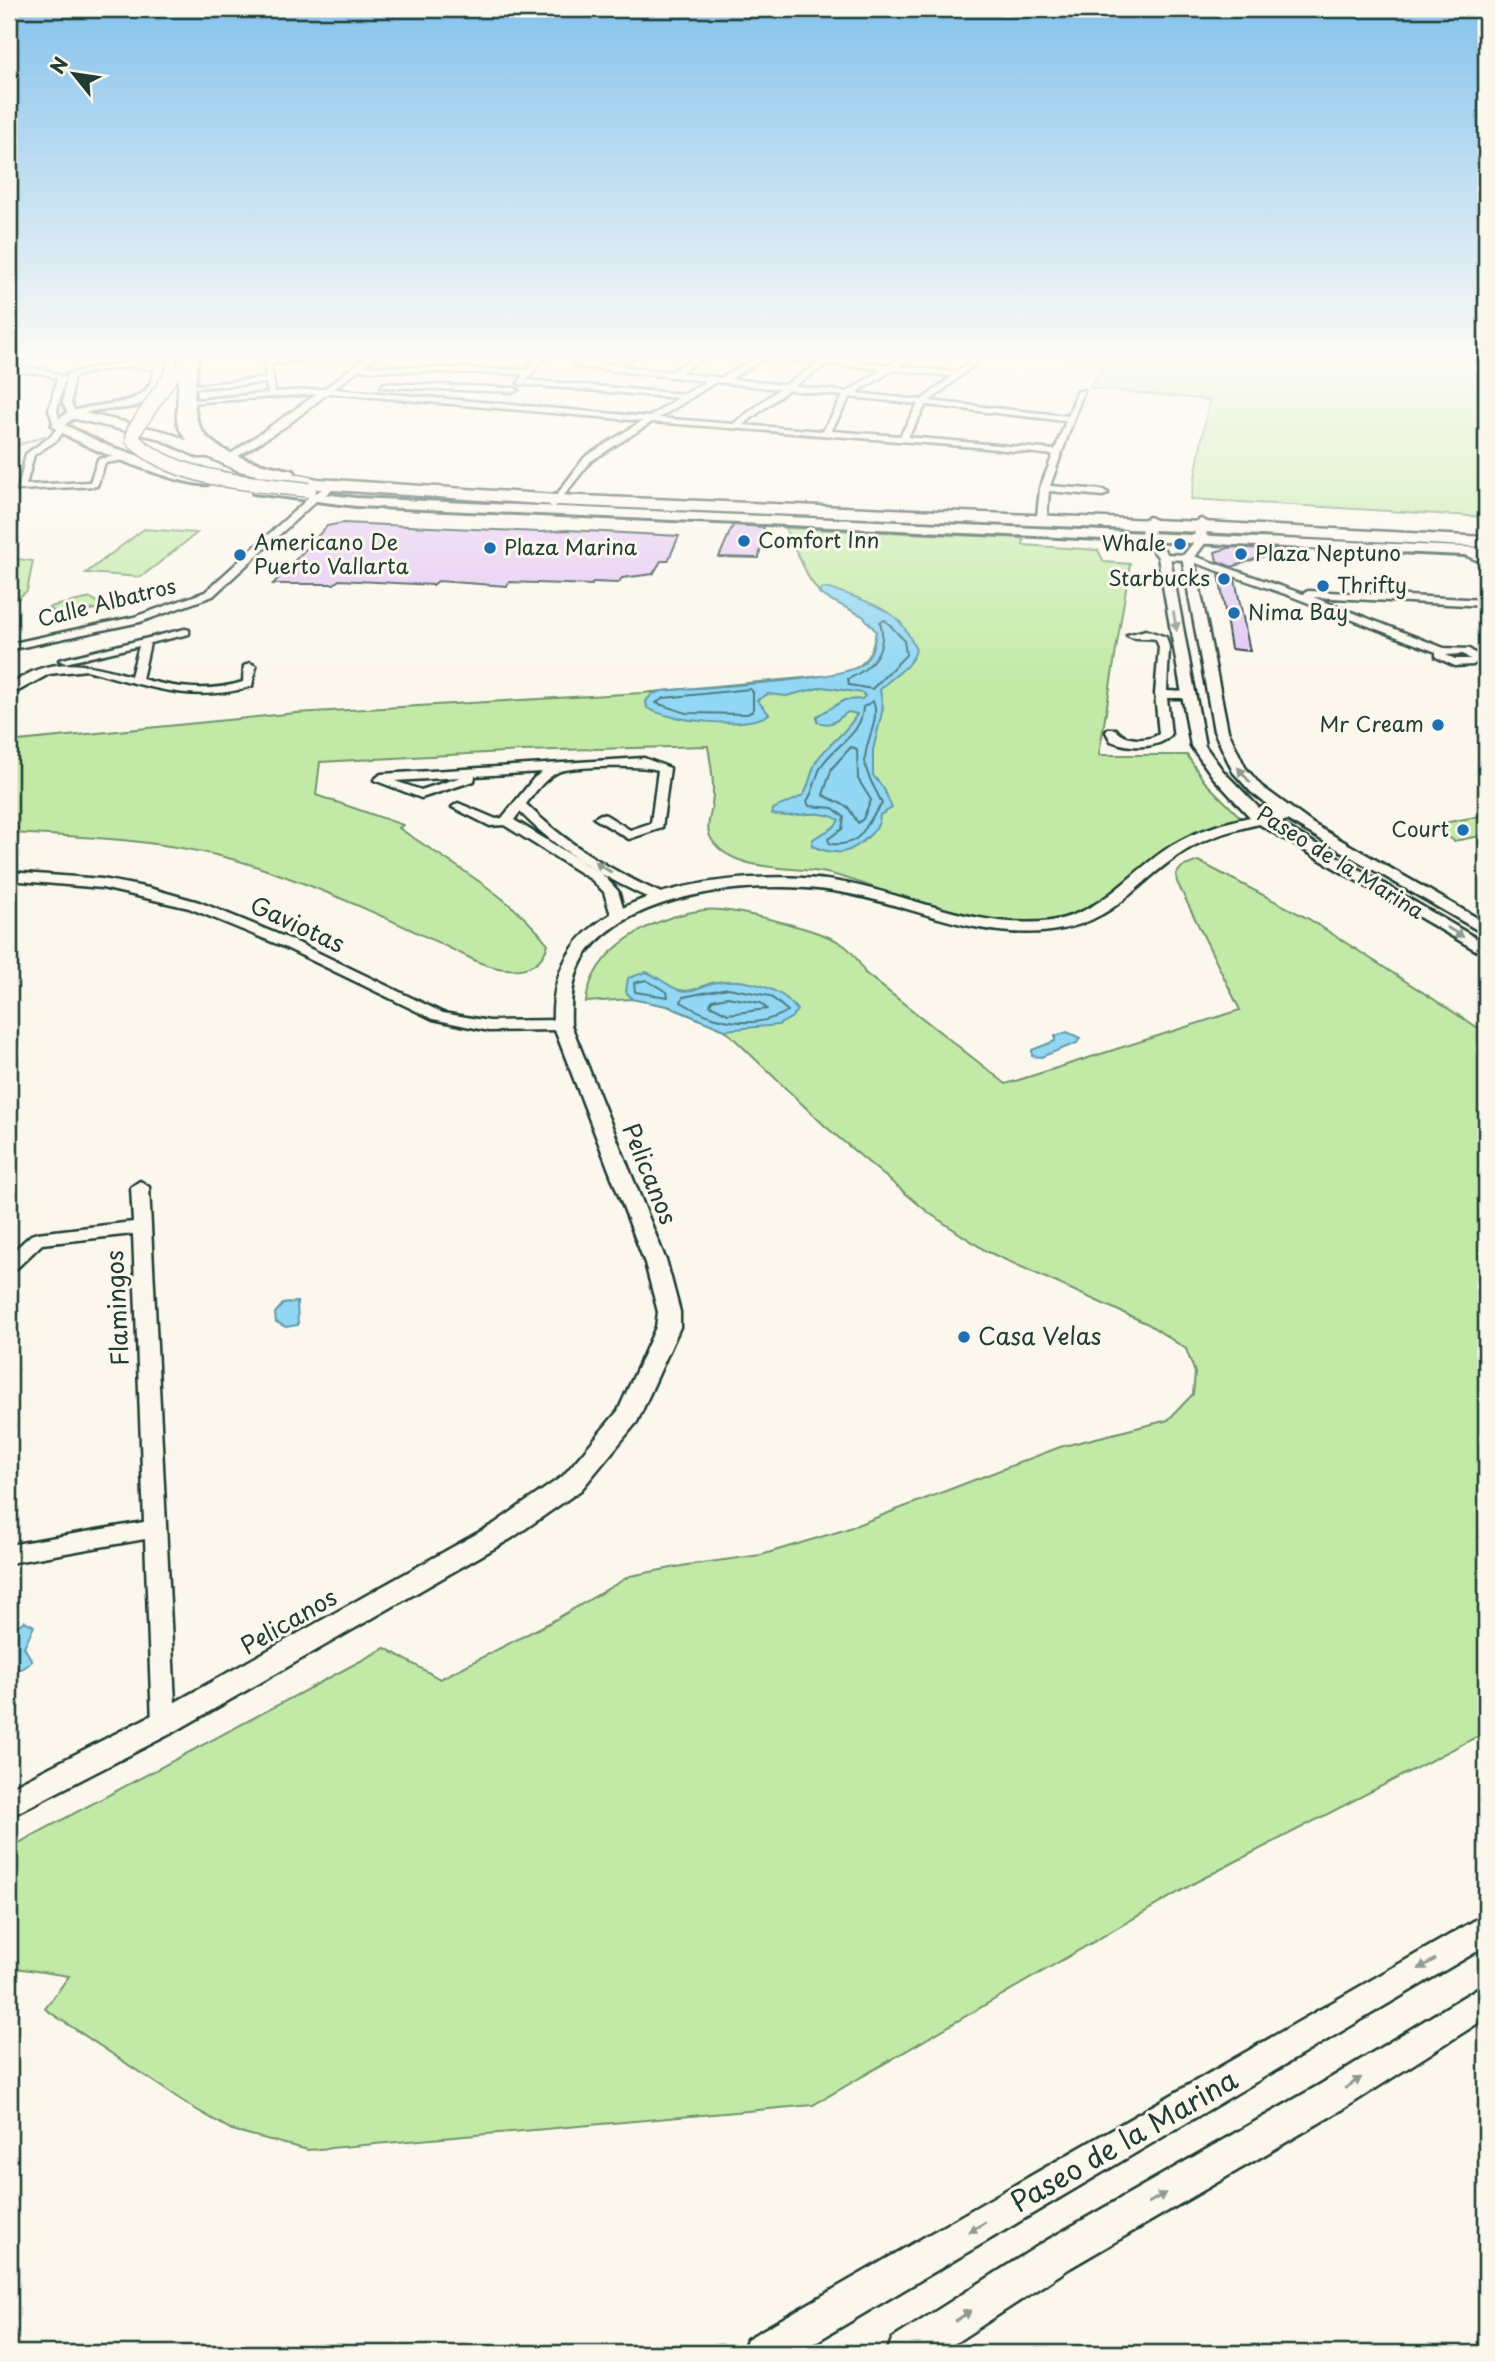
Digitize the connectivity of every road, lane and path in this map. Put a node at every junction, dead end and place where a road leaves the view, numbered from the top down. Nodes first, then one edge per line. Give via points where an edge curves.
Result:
1 (27, 464) edge
2 (100, 464) edge
3 (151, 464) edge
4 (174, 464) edge
5 (242, 464) edge
6 (584, 464) edge
7 (1053, 464) edge
8 (1045, 488) junction
9 (325, 489) junction
10 (1104, 493) dead end
11 (557, 500) junction
12 (1042, 516) junction
13 (933, 520) junction
14 (981, 528) junction
15 (1148, 528) junction
16 (1202, 530) junction
17 (1352, 530) junction
18 (1486, 536) edge
19 (1296, 538) junction
20 (1397, 539) junction
21 (1342, 545) junction
22 (1486, 547) edge
23 (1463, 551) junction
24 (1164, 557) junction
25 (1188, 558) junction
26 (1486, 561) edge
27 (1292, 593) junction
28 (1486, 603) edge
29 (185, 632) dead end
30 (1132, 635) dead end
31 (145, 642) junction
32 (9, 648) edge
33 (1443, 651) dead end
34 (54, 666) junction
35 (250, 666) dead end
36 (136, 679) junction
37 (11, 684) edge
38 (1161, 694) junction
39 (1188, 696) junction
40 (1214, 697) junction
41 (1112, 732) dead end
42 (557, 767) junction
43 (521, 770) junction
44 (494, 771) junction
45 (538, 781) junction
46 (521, 806) junction
47 (458, 807) dead end
48 (1286, 813) junction
49 (601, 818) dead end
50 (1261, 819) junction
51 (536, 822) junction
52 (512, 825) junction
53 (9, 876) edge
54 (630, 884) junction
55 (611, 891) junction
56 (663, 899) junction
57 (619, 918) junction
58 (1486, 930) edge
59 (1486, 951) edge
60 (562, 1025) junction
61 (140, 1187) dead end
62 (141, 1227) junction
63 (9, 1265) edge
64 (156, 1529) junction
65 (9, 1554) edge
66 (164, 1723) junction
67 (9, 1803) edge
68 (1486, 1929) edge
69 (1486, 1999) edge
70 (761, 2353) edge
71 (905, 2353) edge

1 - 2 street via 21,488 92,485
3 - 9 main road via 203,481
4 - 9 highway, bridge
5 - 9 highway
6 - 11 street
7 - 8 street
8 - 10 street
8 - 12 street
9 - 11 highway
9 - 14 main road via 356,502
9 - 32 street, Calle Albatros via 209,593 191,603
11 - 12 main road
11 - 13 highway
11 - 15 highway
12 - 15 main road
13 - 14 highway
13 - 15 highway
14 - 15 main road
15 - 16 highway
15 - 24 street, Paseo de la Marina
16 - 17 main road
16 - 19 highway
16 - 20 highway
16 - 21 main road
16 - 25 street via 1196,551
17 - 18 main road
17 - 20 highway
19 - 21 highway
19 - 22 highway
20 - 22 highway
21 - 23 main road
22 - 23 main road
23 - 26 street
24 - 25 street
24 -> 39 street, Paseo de la Marina
25 - 27 street
25 - 40 street, Paseo de la Marina
27 - 28 street
27 - 33 street
29 - 31 street
30 - 38 street via 1161,637
31 - 34 street
31 - 36 street
34 - 36 street via 88,667
34 - 37 street
35 - 36 street via 248,684 214,694
38 - 39 street
38 - 41 street via 1165,735 1157,741 1124,742
39 - 40 street
39 - 50 street, Paseo de la Marina via 1198,746 1217,774
48 -> 40 street, Paseo de la Marina via 1238,769 1224,740
42 - 43 street
42 - 45 street
42 - 49 street via 644,762 664,768 657,825 629,835
43 - 44 street
43 - 45 street
44 - 44 street via 421,794 380,780 385,776
45 - 46 street
46 - 51 street
46 - 52 street
47 - 52 street
48 - 50 street, Pelicanos via 1279,819
48 - 58 street, Paseo de la Marina
50 - 56 street, Pelicanos via 1188,843 1107,909 1050,926 984,926 860,892 801,884 719,886
50 -> 59 street, Paseo de la Marina
51 - 52 street
54 -> 51 street
52 - 55 street via 597,877
53 - 60 street, Gaviotas via 116,887 192,905 244,924 438,1016 489,1026
54 - 55 street
54 - 56 street
55 - 57 street
56 - 57 street, Pelicanos
57 - 60 street, Pelicanos via 595,933 566,977
60 - 66 street, Pelicanos via 656,1263 669,1312 664,1338 628,1416 572,1483 503,1531
61 - 62 street
62 - 63 street, Flamingos via 37,1239
62 - 64 street, Flamingos
64 - 65 street
64 - 66 street, Flamingos
66 - 67 street, Pelicanos
68 -> 70 street, Paseo de la Marina
71 -> 69 street via 1057,2255 1333,2096

